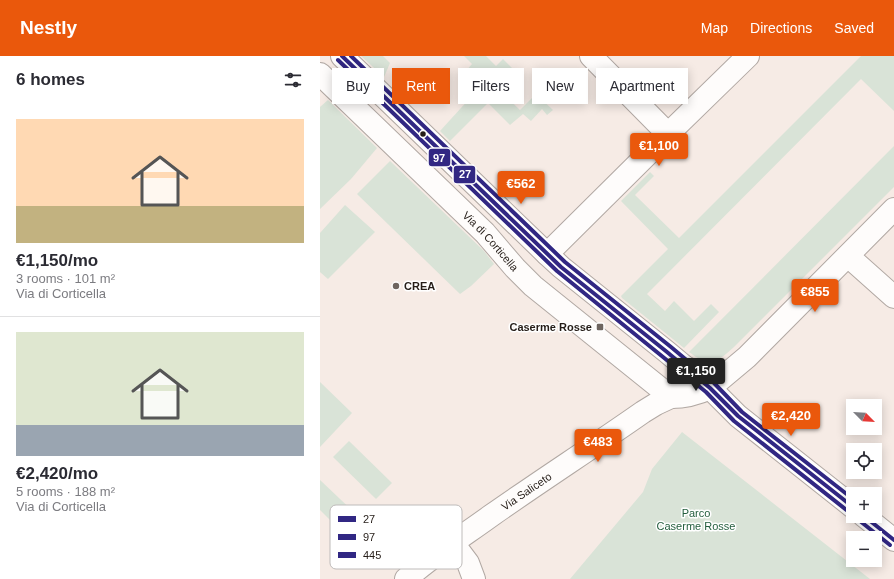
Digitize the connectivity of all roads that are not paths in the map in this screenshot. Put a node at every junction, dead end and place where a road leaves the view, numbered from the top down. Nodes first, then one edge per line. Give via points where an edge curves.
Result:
1 (342, 56) edge
2 (591, 56) edge
3 (748, 56) edge
4 (321, 76) edge
5 (668, 134) junction
6 (894, 209) edge
7 (547, 254) junction
8 (848, 256) junction
9 (894, 297) edge
10 (687, 368) junction
11 (710, 388) junction
12 (671, 397) junction
13 (846, 502) edge
14 (873, 523) edge
15 (462, 536) edge
16 (894, 540) edge
17 (462, 555) edge
18 (418, 569) edge
19 (406, 579) edge
20 (474, 579) edge

1 - 7 main road
2 - 5 main road
3 - 5 main road
4 - 12 main road, Via di Corticella via 480,228 533,286
5 - 7 main road
6 - 8 main road
7 - 10 main road
8 - 9 main road
8 - 11 main road via 747,357
10 - 11 main road
10 - 12 main road via 680,385
11 - 12 main road via 681,397
11 - 13 main road via 738,416
12 - 15 main road, Via Saliceto via 643,412
14 - 16 main road
17 - 20 main road
18 - 19 main road, Via Saliceto

